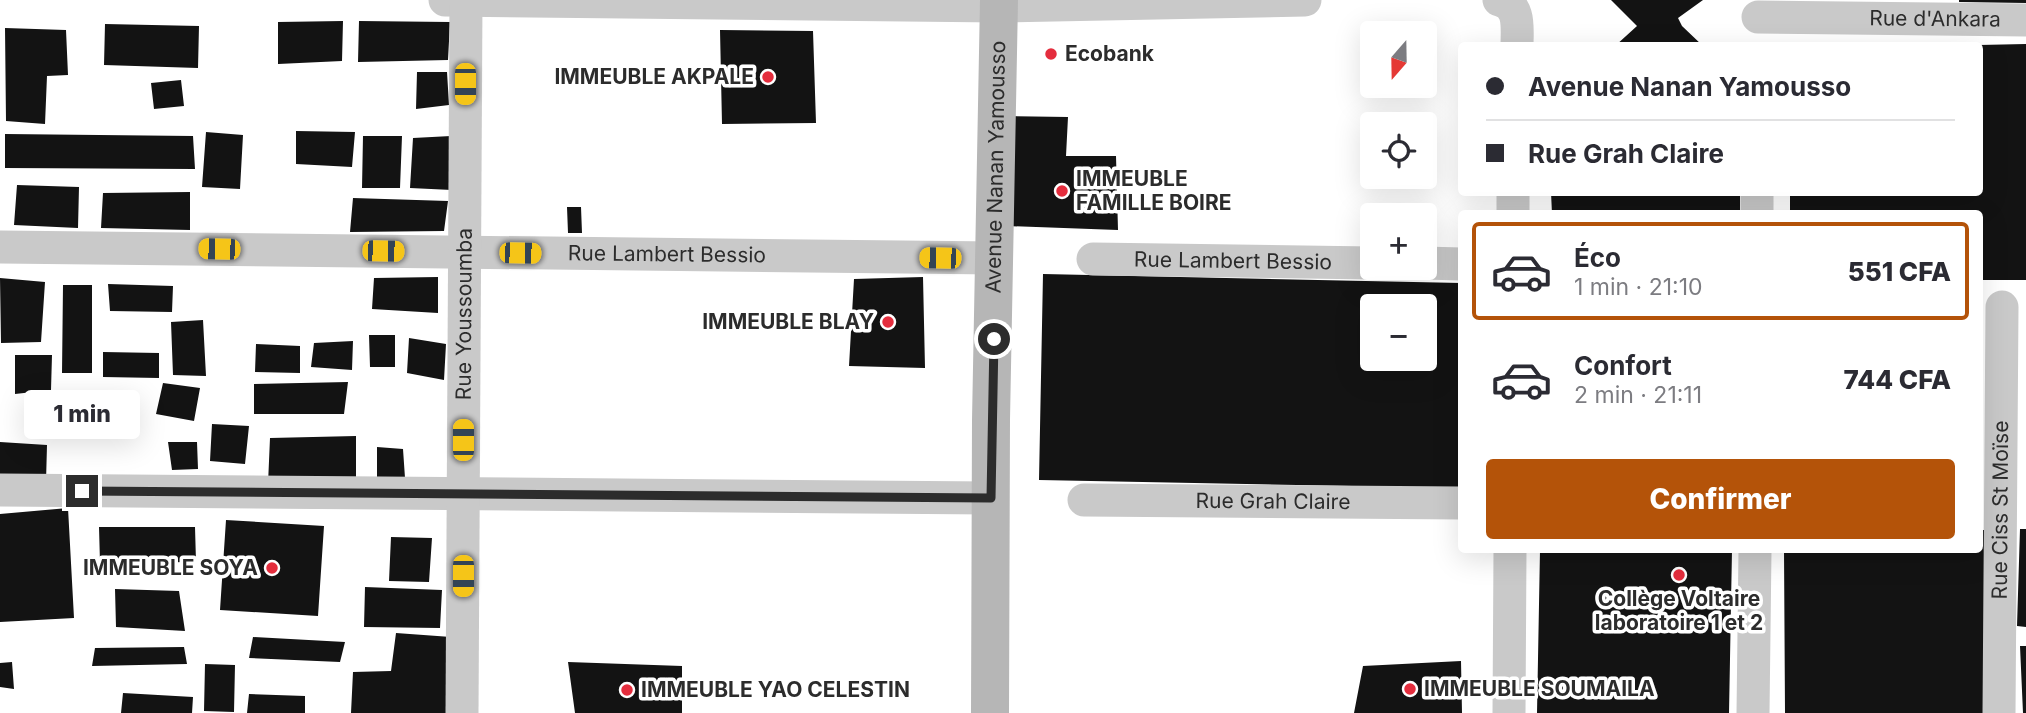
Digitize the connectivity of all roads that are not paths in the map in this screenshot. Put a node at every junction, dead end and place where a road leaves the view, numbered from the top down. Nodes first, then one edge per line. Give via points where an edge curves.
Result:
1 (445, 0) edge
2 (466, 0) edge
3 (1304, 0) edge
4 (999, 3) edge
5 (1505, 3) edge
6 (2026, 20) edge
7 (1758, 21) edge
8 (1517, 42) edge
9 (0, 247) edge
10 (464, 252) junction
11 (996, 258) junction
12 (1093, 259) dead end
13 (1360, 262) edge
14 (1437, 263) edge
15 (1458, 264) edge
16 (2002, 307) dead end
17 (0, 490) edge
18 (463, 494) junction
19 (991, 498) junction
20 (1084, 500) dead end
21 (1458, 503) edge
22 (2002, 508) edge
23 (1510, 553) edge
24 (1755, 553) edge
25 (462, 713) edge
26 (990, 713) edge
27 (1509, 713) edge
28 (1754, 713) edge
29 (1999, 713) edge

1 - 2 street
2 - 4 street
2 - 10 street, Rue Youssoumba
3 - 4 street
4 - 11 main road, Avenue Nanan Yamousso
5 - 8 street via 1516,14
6 - 7 street, Rue d'Ankara
9 - 10 street, Rue Lambert Bessio
10 - 11 street, Rue Lambert Bessio
10 - 18 street, Rue Youssoumba
11 - 19 main road, Avenue Nanan Yamousso
12 - 13 street, Rue Lambert Bessio
14 - 15 street
16 - 22 street, Rue Ciss St Moïse
17 - 18 street
18 - 19 street
18 - 25 street, Rue Youssoumba
19 - 26 main road, Avenue Nanan Yamousso
20 - 21 street, Rue Grah Claire
22 - 29 street, Rue Ciss St Moïse
23 - 27 street
24 - 28 street

